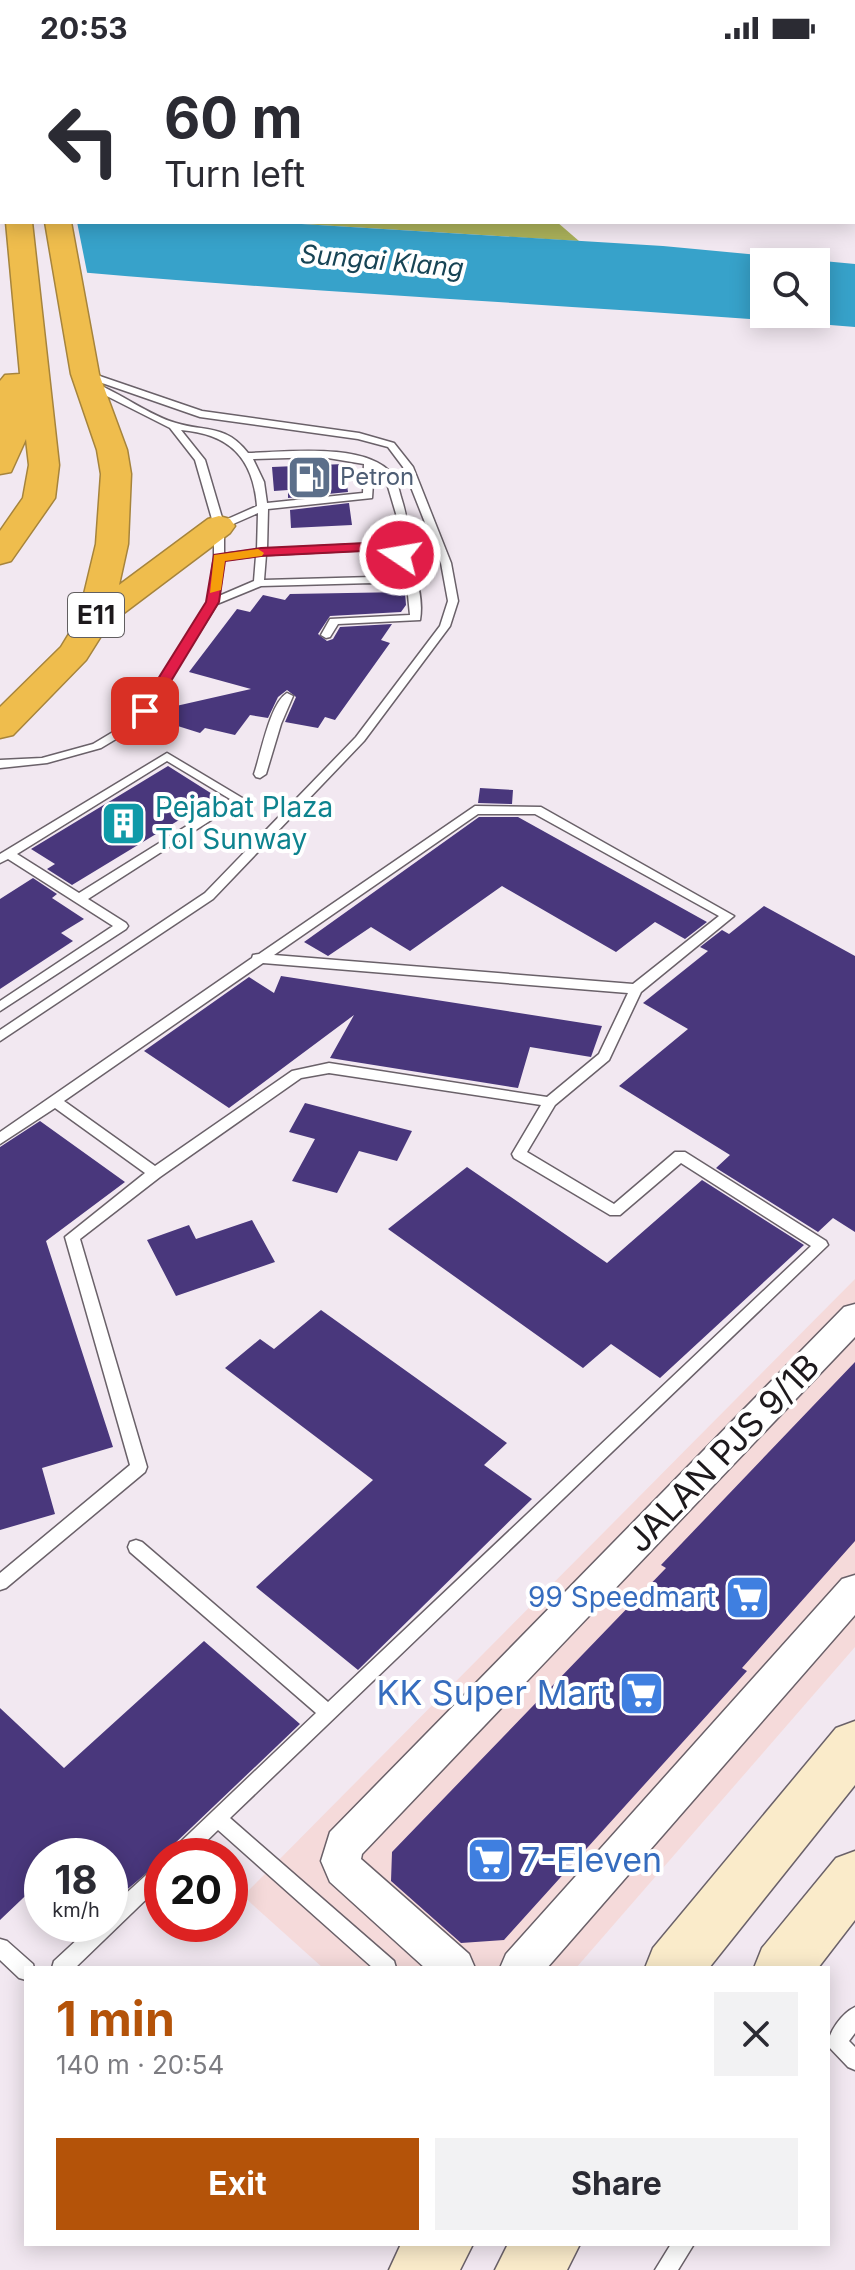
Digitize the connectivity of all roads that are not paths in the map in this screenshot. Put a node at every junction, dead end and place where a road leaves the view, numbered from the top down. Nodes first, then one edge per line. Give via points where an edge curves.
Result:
1 (0, 224) edge
2 (19, 224) edge
3 (58, 224) edge
4 (23, 356) junction
5 (84, 369) junction
6 (8, 407) edge
7 (173, 426) junction
8 (248, 456) junction
9 (369, 461) junction
10 (0, 465) edge
11 (265, 506) junction
12 (219, 542) junction
13 (387, 546) junction
14 (261, 552) junction
15 (0, 554) edge
16 (412, 582) junction
17 (259, 583) junction
18 (213, 602) junction
19 (95, 619) junction
20 (326, 635) dead end
21 (287, 696) dead end
22 (0, 727) edge
23 (0, 764) edge
24 (260, 774) dead end
25 (4, 856) edge
26 (79, 899) junction
27 (258, 958) junction
28 (636, 989) junction
29 (0, 1007) edge
30 (0, 1036) edge
31 (56, 1102) junction
32 (550, 1102) junction
33 (0, 1139) edge
34 (155, 1173) junction
35 (855, 1316) edge
36 (136, 1547) dead end
37 (0, 1583) edge
38 (855, 1590) edge
39 (328, 1713) junction
40 (855, 1745) edge
41 (218, 1819) junction
42 (197, 1838) edge
43 (855, 1877) edge
44 (144, 1889) edge
45 (128, 1905) edge
46 (89, 1942) edge
47 (0, 1948) edge
48 (63, 1966) edge
49 (385, 1966) edge
50 (453, 1966) edge
51 (522, 1966) edge
52 (675, 1966) edge
53 (784, 1966) edge
54 (24, 1969) edge
55 (855, 2017) edge
56 (831, 2043) edge
57 (855, 2060) edge
58 (440, 2246) edge
59 (547, 2246) edge
60 (683, 2246) edge
61 (420, 2270) edge
62 (526, 2270) edge
63 (665, 2270) edge

1 - 4 highway
2 - 4 highway
3 - 5 highway, E11
4 - 6 highway
4 - 15 highway via 44,465 39,498
5 - 7 lane
5 - 19 highway, E11 via 116,474 112,544
5 - 30 lane via 200,414 391,445 408,467 446,563 453,601 445,626 360,739 209,896
6 - 10 highway via 15,430
7 - 8 lane via 223,436
7 - 12 lane via 200,460
8 - 9 lane
8 - 11 lane
9 - 11 lane via 368,496
9 - 13 lane via 388,475 404,522 399,536
11 - 12 lane
11 - 14 lane
12 - 14 lane
12 - 18 lane
12 - 19 highway
13 - 14 lane
13 - 16 lane via 400,555
14 - 17 lane
16 - 17 lane
16 - 20 lane via 416,618 334,621
17 - 18 lane
18 - 23 lane via 145,711 122,731 97,746 43,761
19 - 22 highway, E11 via 74,653
21 - 24 lane
25 - 26 lane
25 - 26 lane via 167,756 238,799
26 - 29 lane via 122,926
27 - 28 lane
27 - 28 lane via 475,810 537,810 728,916
27 - 31 lane
28 - 32 lane via 604,1057
31 - 33 lane
31 - 34 lane
32 - 34 lane via 329,1068 297,1074
32 - 39 lane via 519,1154 615,1211 680,1156 821,1245
34 - 37 lane via 72,1237 139,1467
35 - 50 street, JALAN PJS 9/1B via 344,1845 344,1869
36 - 39 lane
38 - 51 street
39 - 41 lane
40 - 52 street
41 - 42 lane
41 - 49 lane
43 - 53 street
44 - 45 lane
46 - 48 lane
47 - 54 lane
55 - 56 lane
56 - 57 lane
58 - 61 street
59 - 62 street
60 - 63 lane

